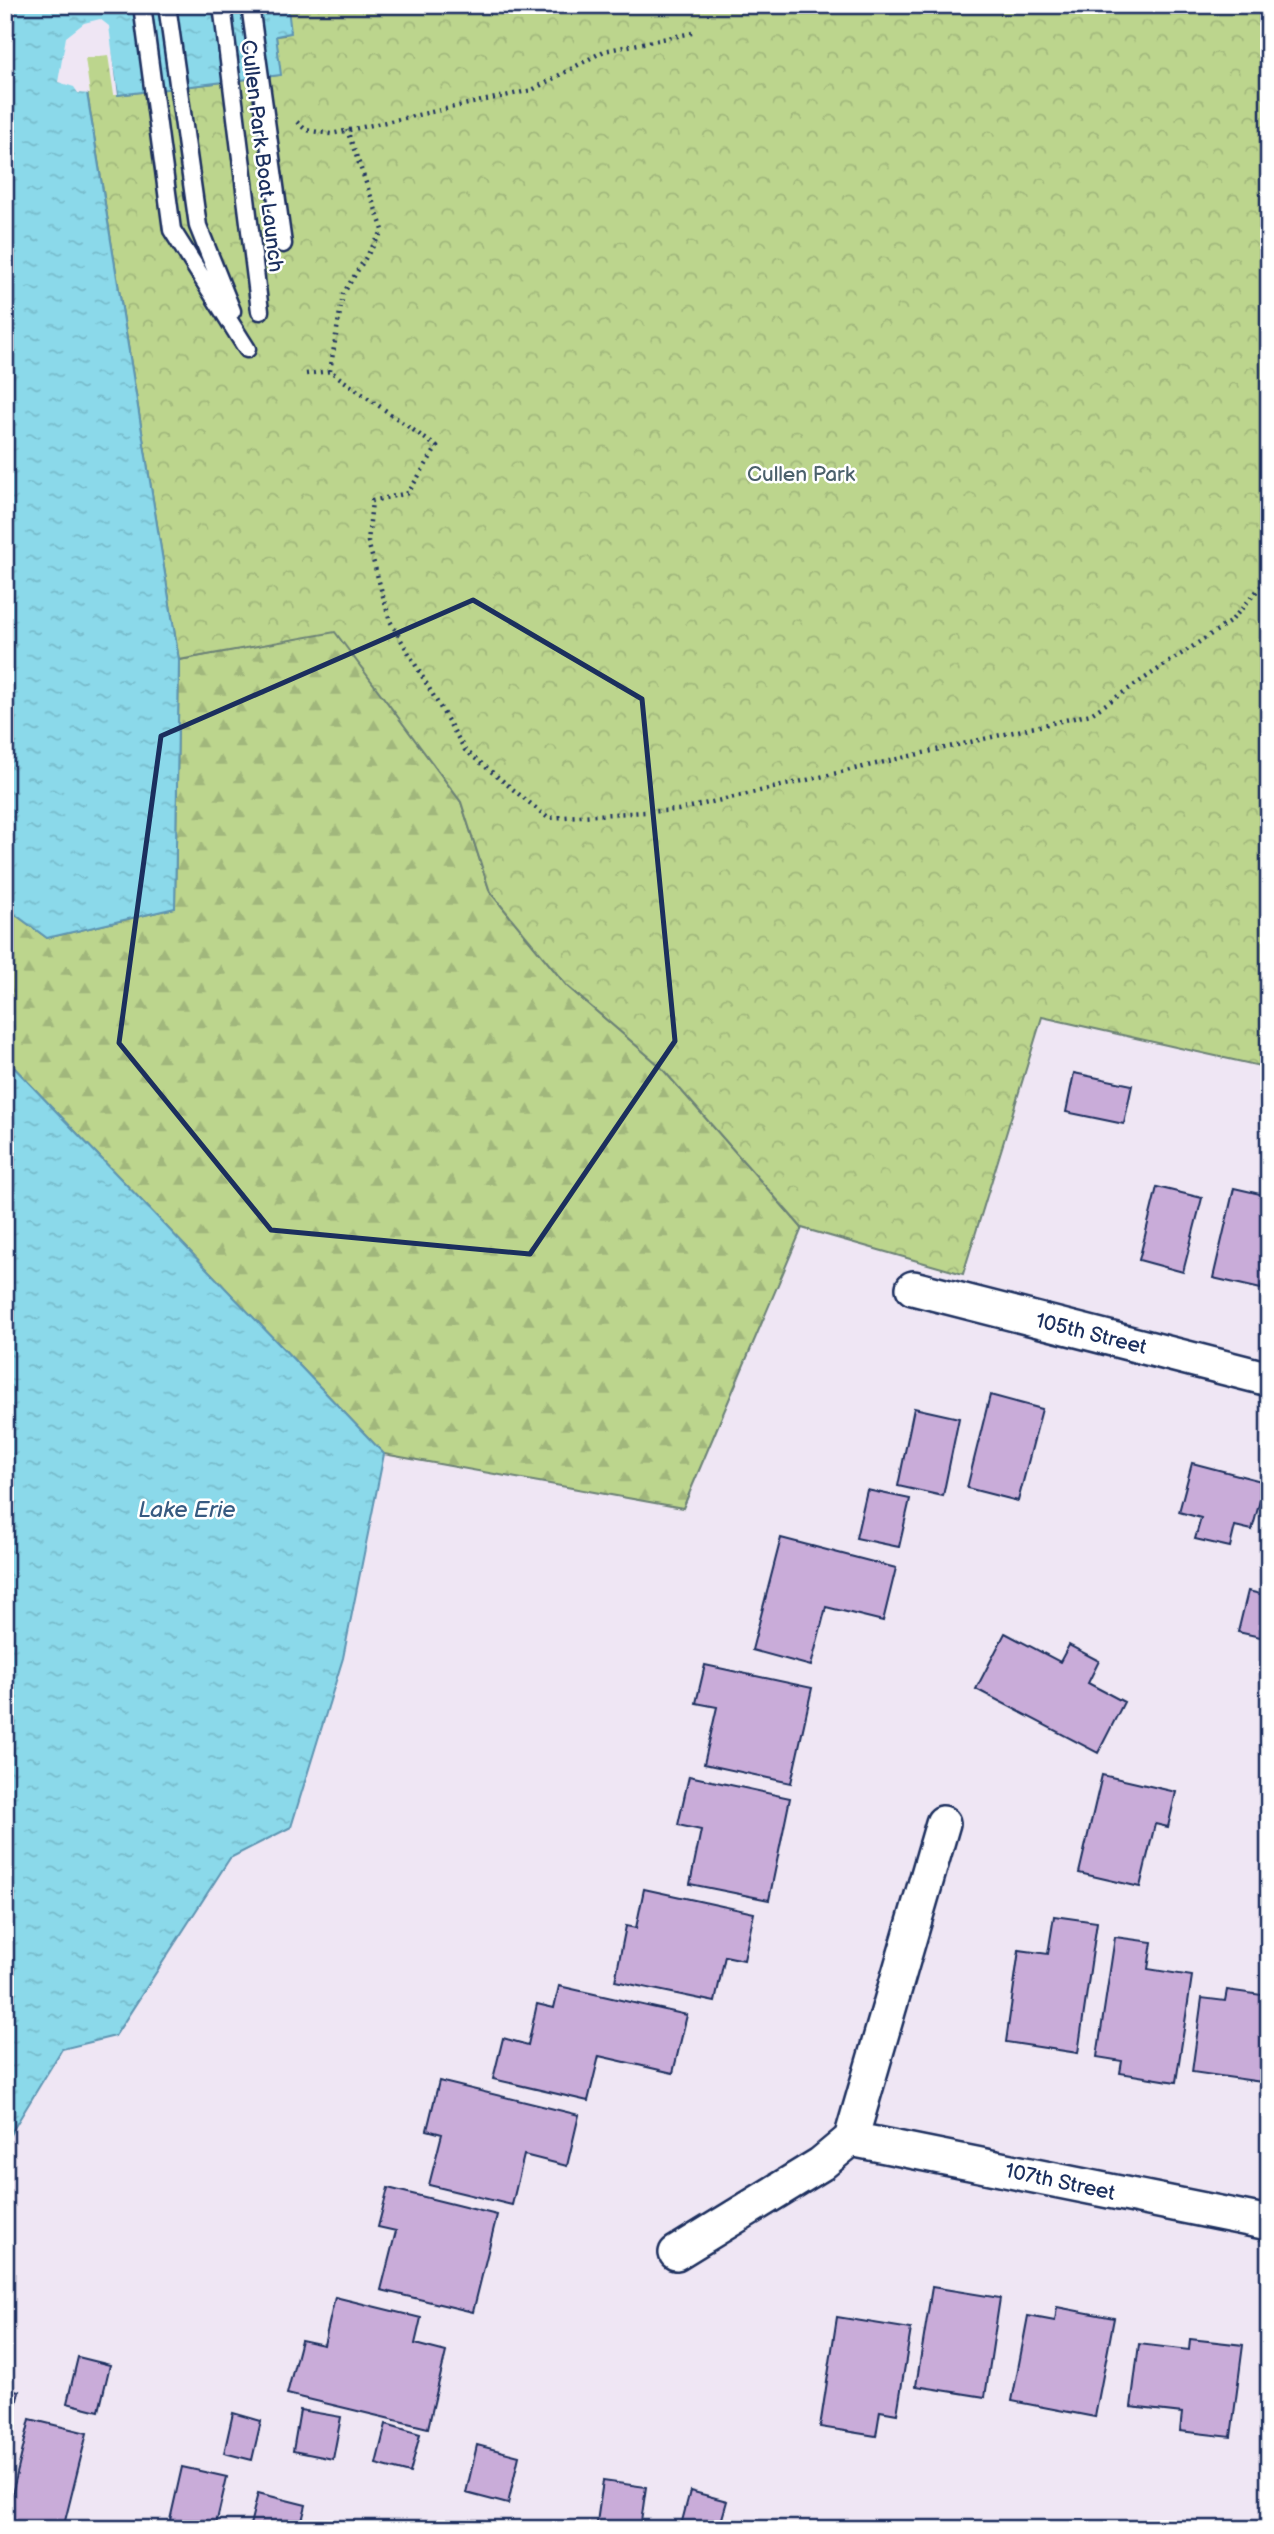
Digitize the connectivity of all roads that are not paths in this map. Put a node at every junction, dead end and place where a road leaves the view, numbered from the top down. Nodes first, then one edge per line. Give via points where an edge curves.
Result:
1 (142, 5) edge
2 (167, 5) edge
3 (222, 5) edge
4 (250, 5) edge
5 (283, 244) dead end
6 (260, 311) dead end
7 (914, 1288) dead end
8 (1269, 1379) edge
9 (943, 1822) dead end
10 (851, 2139) junction
11 (1269, 2223) edge
12 (676, 2253) dead end

1 - 2 lane via 172,230 247,349 198,226
3 - 6 lane, Cullen Park Boat Launch
4 - 5 lane, Cullen Park Boat Launch
7 - 8 street, 105th Street
9 - 10 street
10 - 11 street, 107th Street
10 - 12 street via 821,2164

